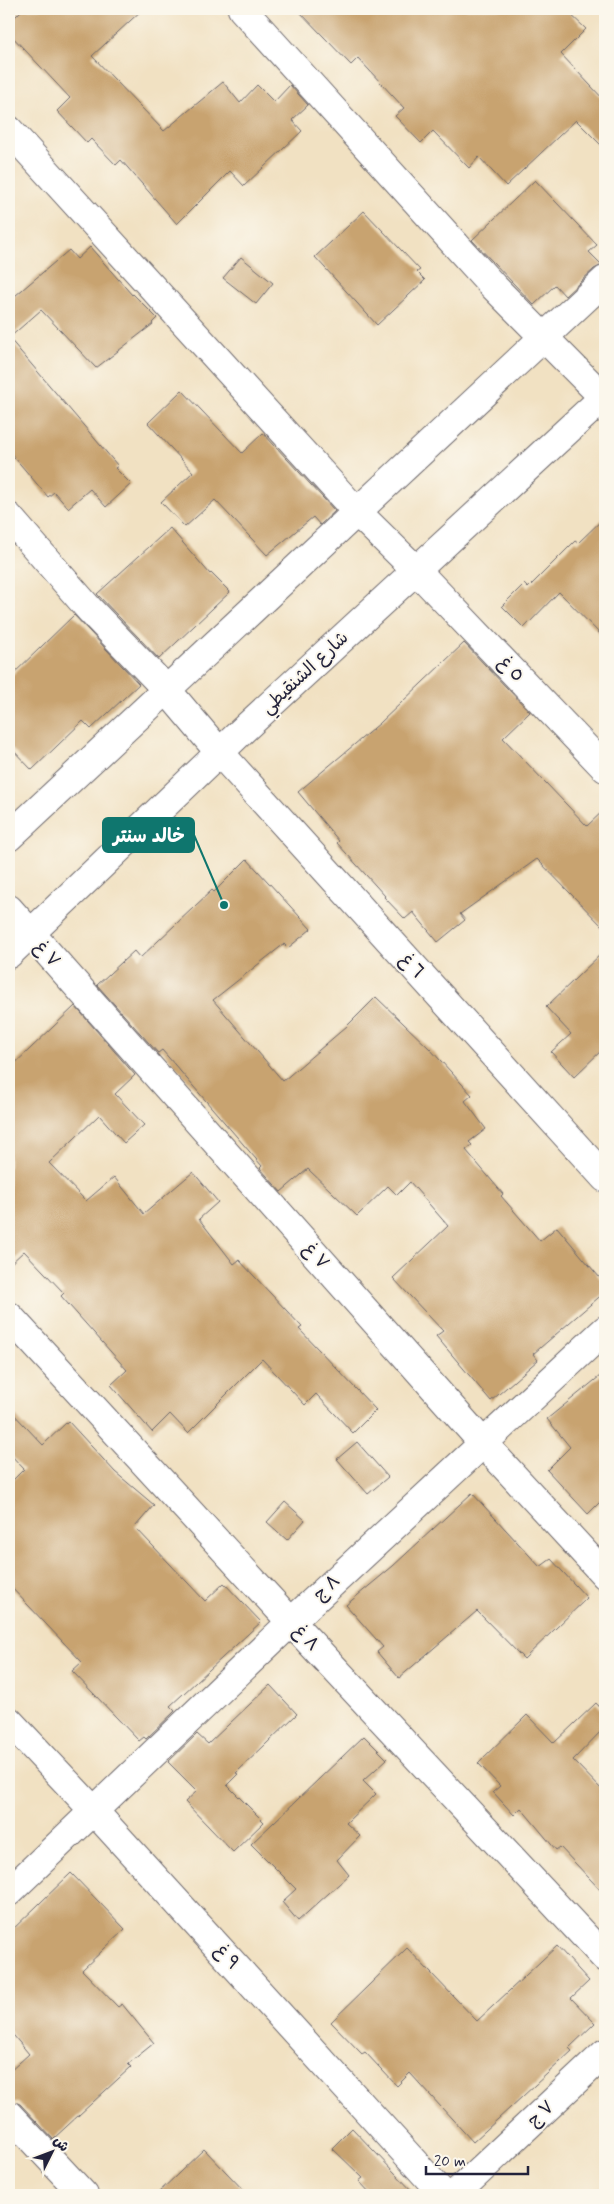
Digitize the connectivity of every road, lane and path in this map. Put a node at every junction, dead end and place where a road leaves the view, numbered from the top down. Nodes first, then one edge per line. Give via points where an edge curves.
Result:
1 (242, 9) edge
2 (9, 130) edge
3 (605, 280) edge
4 (544, 339) junction
5 (605, 397) edge
6 (356, 511) junction
7 (9, 517) edge
8 (416, 570) junction
9 (166, 690) junction
10 (220, 753) junction
11 (605, 768) edge
12 (9, 836) edge
13 (9, 909) edge
14 (30, 935) junction
15 (9, 954) edge
16 (605, 1178) edge
17 (9, 1316) edge
18 (605, 1330) edge
19 (483, 1443) junction
20 (605, 1575) edge
21 (291, 1622) junction
22 (9, 1721) edge
23 (93, 1810) junction
24 (9, 1892) edge
25 (605, 1958) edge
26 (605, 2053) edge
27 (9, 2115) edge
28 (84, 2195) edge
29 (444, 2195) edge
30 (454, 2195) edge

1 - 4 street
2 - 6 street, ٥ غ
3 - 4 street
4 - 5 street
4 - 6 street
5 - 8 street, شارع الشنقيطي
6 - 8 street, ٥ غ
6 - 9 street
7 - 9 street, ٦ غ via 90,610
8 - 10 street, شارع الشنقيطي
8 - 11 street, ٥ غ
9 - 10 street, ٦ غ
9 - 12 street
10 - 14 street, شارع الشنقيطي
10 - 16 street, ٦ غ
13 - 14 street, ٧ غ
14 - 15 street, شارع الشنقيطي
14 - 19 street, ٧ غ
17 - 21 street, ٨ غ
18 - 19 street, ٨ ج
19 - 20 street, ٧ غ
19 - 21 street, ٨ ج
21 - 23 street, ٨ ج
21 - 25 street, ٨ غ
22 - 23 street, ٩ غ
23 - 24 street, ٨ ج
23 - 29 street, ٩ غ
26 - 30 street, ٧ ج
27 - 28 street

